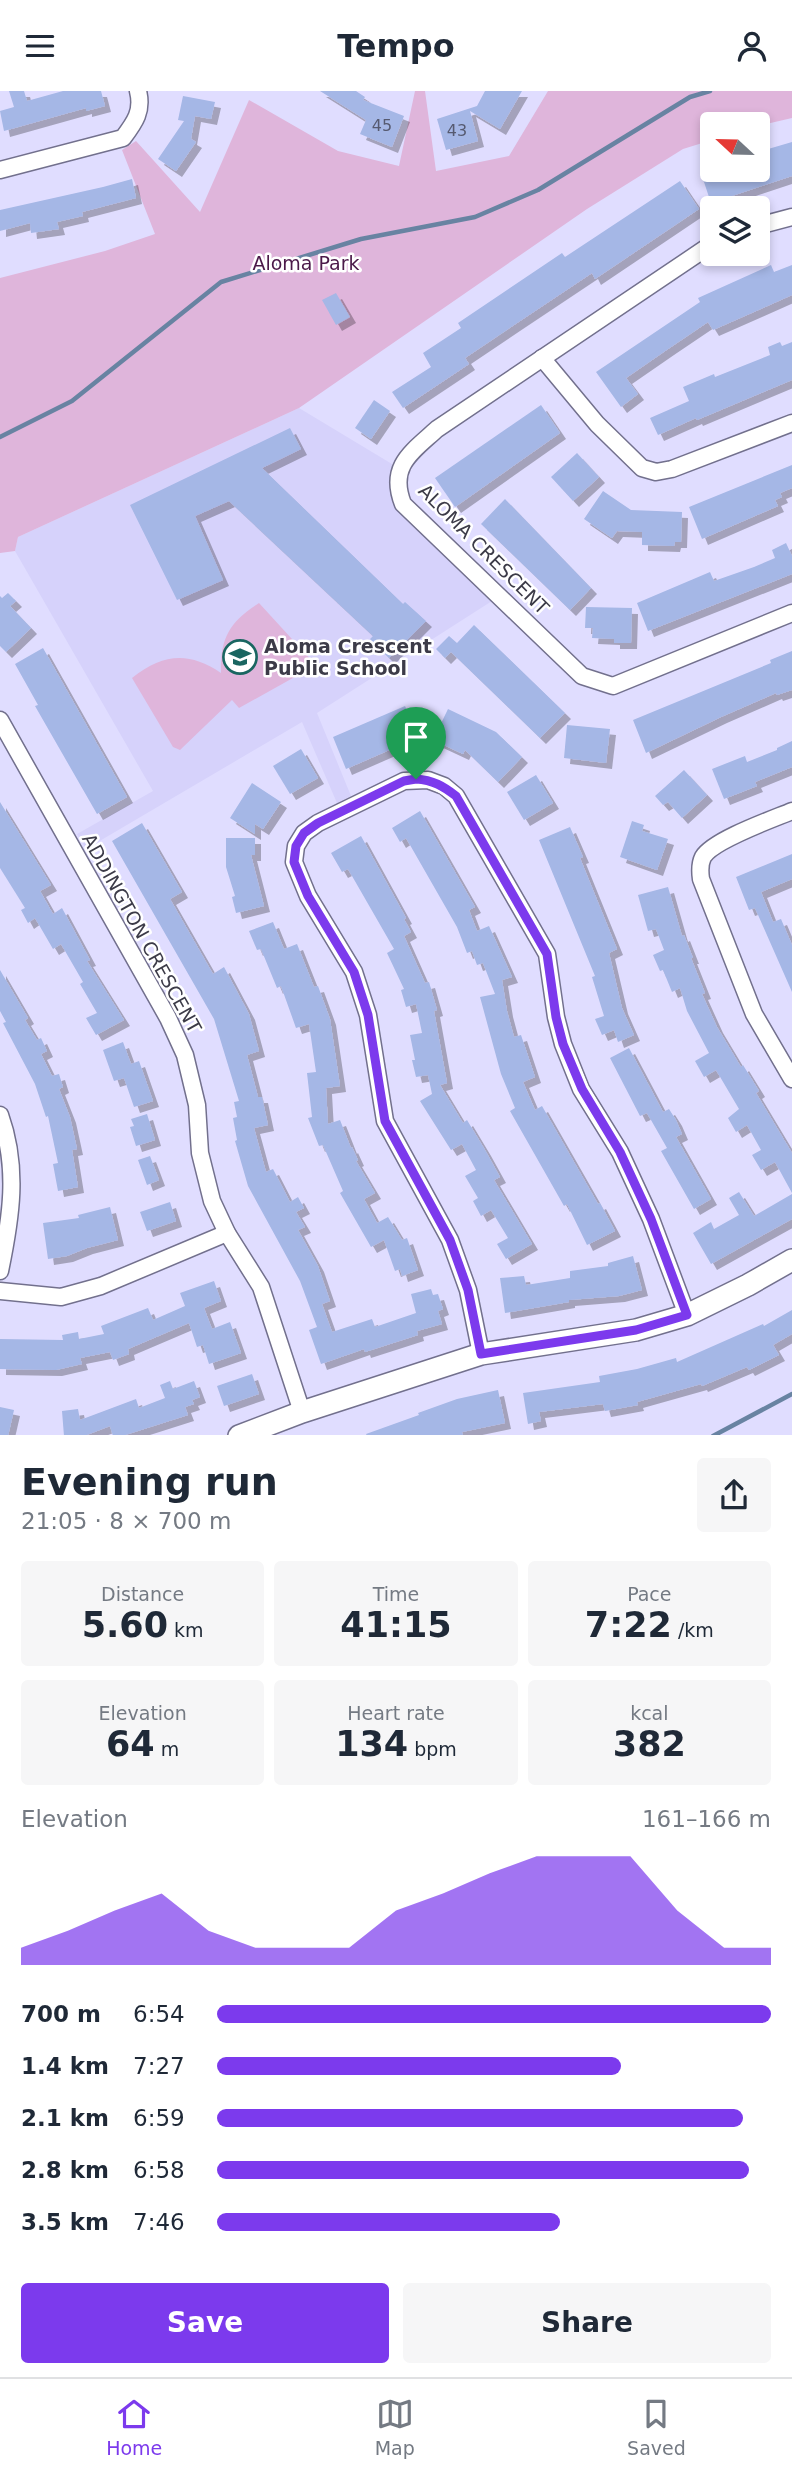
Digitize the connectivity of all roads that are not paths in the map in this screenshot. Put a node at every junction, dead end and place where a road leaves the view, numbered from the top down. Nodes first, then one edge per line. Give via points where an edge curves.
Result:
1 (138, 91) edge
2 (0, 170) edge
3 (792, 217) edge
4 (770, 223) edge
5 (700, 252) edge
6 (542, 358) junction
7 (792, 423) edge
8 (792, 613) edge
9 (0, 720) edge
10 (792, 811) edge
11 (792, 1079) edge
12 (0, 1115) edge
13 (227, 1233) junction
14 (792, 1260) edge
15 (0, 1271) edge
16 (0, 1291) edge
17 (687, 1315) junction
18 (481, 1354) junction
19 (302, 1412) junction
20 (242, 1435) edge

1 - 2 street via 141,106 123,138
3 - 4 street
5 - 6 street, ALOMA CRESCENT
6 - 7 street via 642,468 656,472
6 - 8 street, ALOMA CRESCENT via 438,429 407,456 398,479 403,504 582,676 598,683 613,686
9 - 13 street, ADDINGTON CRESCENT via 185,1055 197,1105 200,1153 212,1201
10 - 11 street via 715,846 703,856 700,869 754,1014
12 - 15 street via 13,1173 12,1215
13 - 16 street via 102,1286 61,1297
13 - 19 street, ADDINGTON CRESCENT via 261,1287
14 - 17 street
17 - 18 street via 601,1337
17 - 18 street via 631,1175 582,1089 563,1044 547,954 456,796 428,780 404,781 304,833 294,862 308,896 354,972 368,1015 385,1121 450,1240 468,1290
18 - 19 street
19 - 20 street

